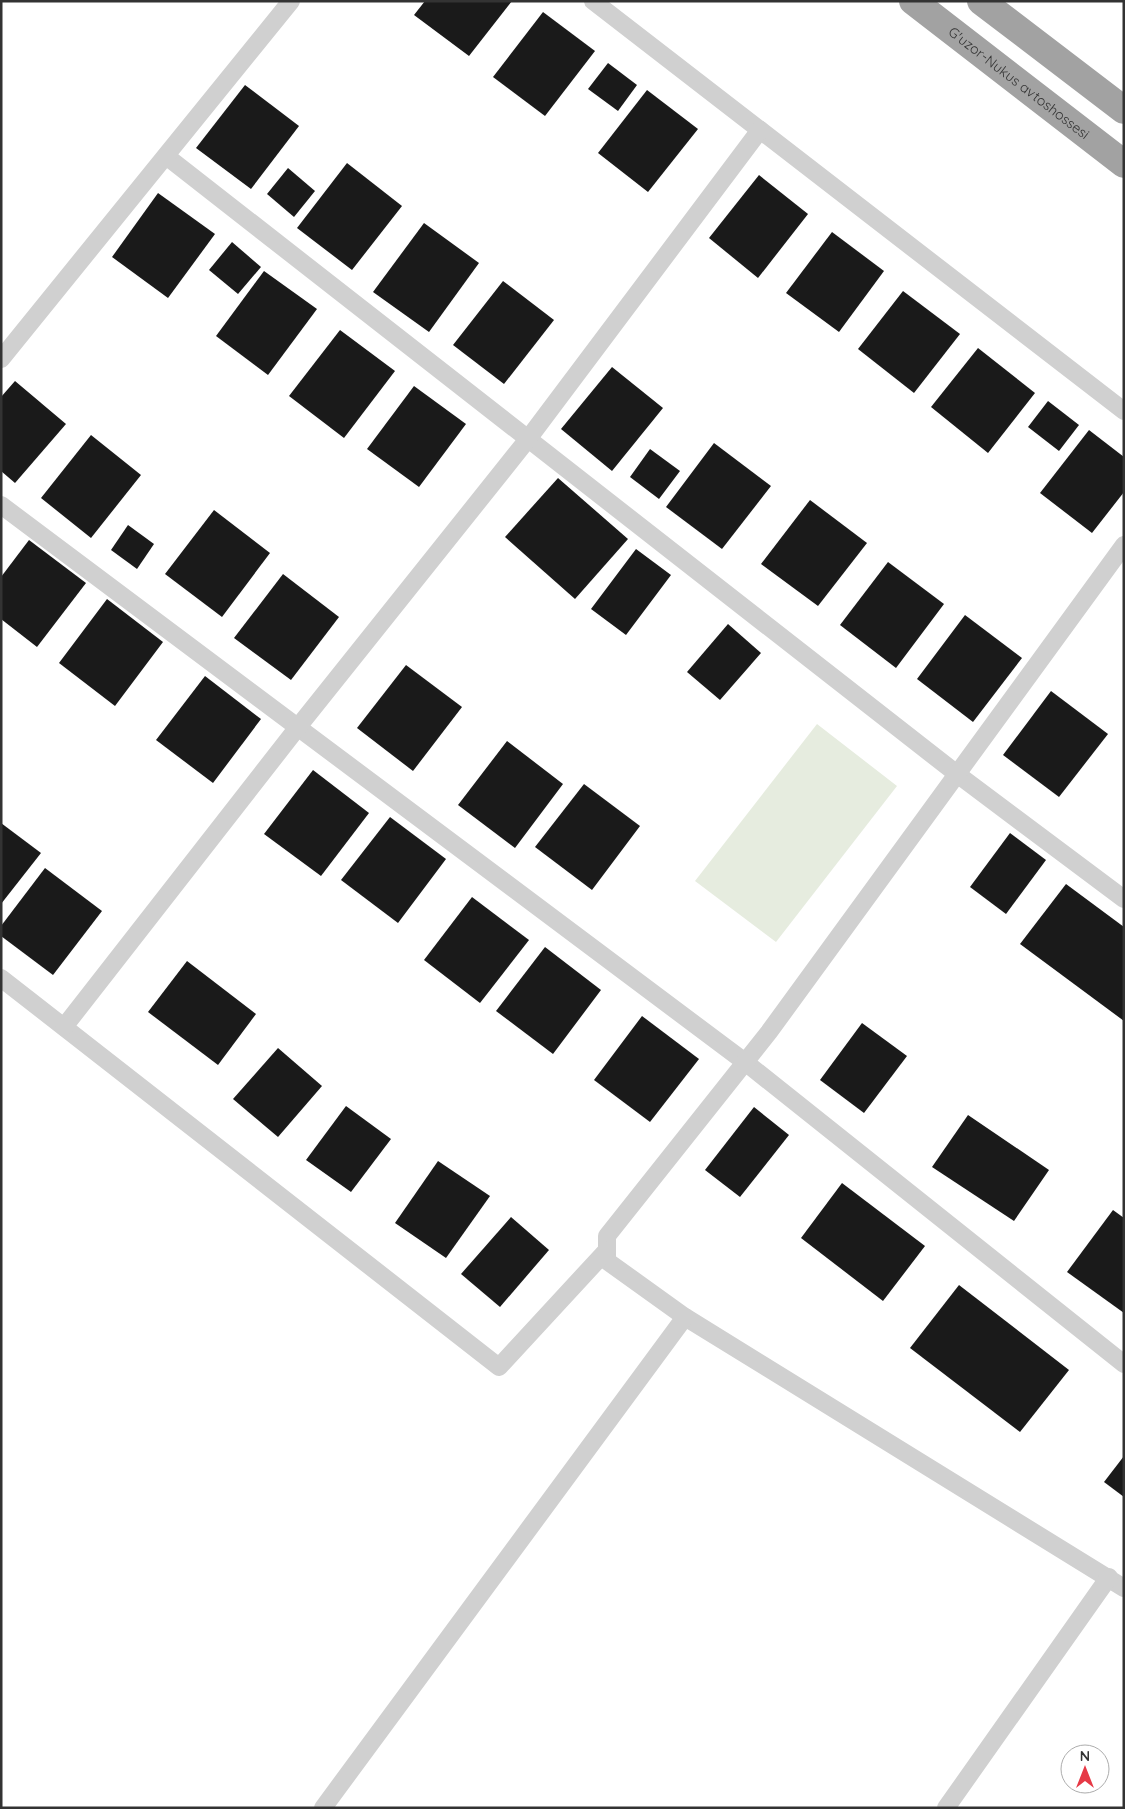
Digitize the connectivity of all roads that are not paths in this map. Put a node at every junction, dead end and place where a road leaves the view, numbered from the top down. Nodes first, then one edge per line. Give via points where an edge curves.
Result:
1 (290, 1) edge
2 (594, 1) edge
3 (913, 1) edge
4 (981, 1) edge
5 (1124, 110) edge
6 (760, 130) junction
7 (166, 156) junction
8 (1124, 164) edge
9 (1, 359) edge
10 (1124, 411) edge
11 (528, 439) junction
12 (1, 505) edge
13 (1124, 545) edge
14 (298, 727) junction
15 (957, 774) junction
16 (1124, 899) edge
17 (1, 978) edge
18 (64, 1027) junction
19 (745, 1062) junction
20 (607, 1250) junction
21 (685, 1317) junction
22 (1124, 1364) edge
23 (1109, 1577) junction
24 (1124, 1588) edge
25 (323, 1808) edge
26 (946, 1808) edge

1 - 7 lane
2 - 6 lane
3 - 8 highway, G'uzor-Nukus avtoshossesi
4 - 5 highway
6 - 10 lane
6 - 11 lane
7 - 9 lane
7 - 11 lane
11 - 14 lane
11 - 15 lane
12 - 14 lane
13 - 15 lane
14 - 18 lane
14 - 19 lane
15 - 16 lane
15 - 19 lane
17 - 18 lane
18 - 20 lane via 499,1367
19 - 20 lane via 607,1236
19 - 22 lane
20 - 21 lane via 607,1261
21 - 23 lane
21 - 25 lane
23 - 24 lane
23 - 26 lane

